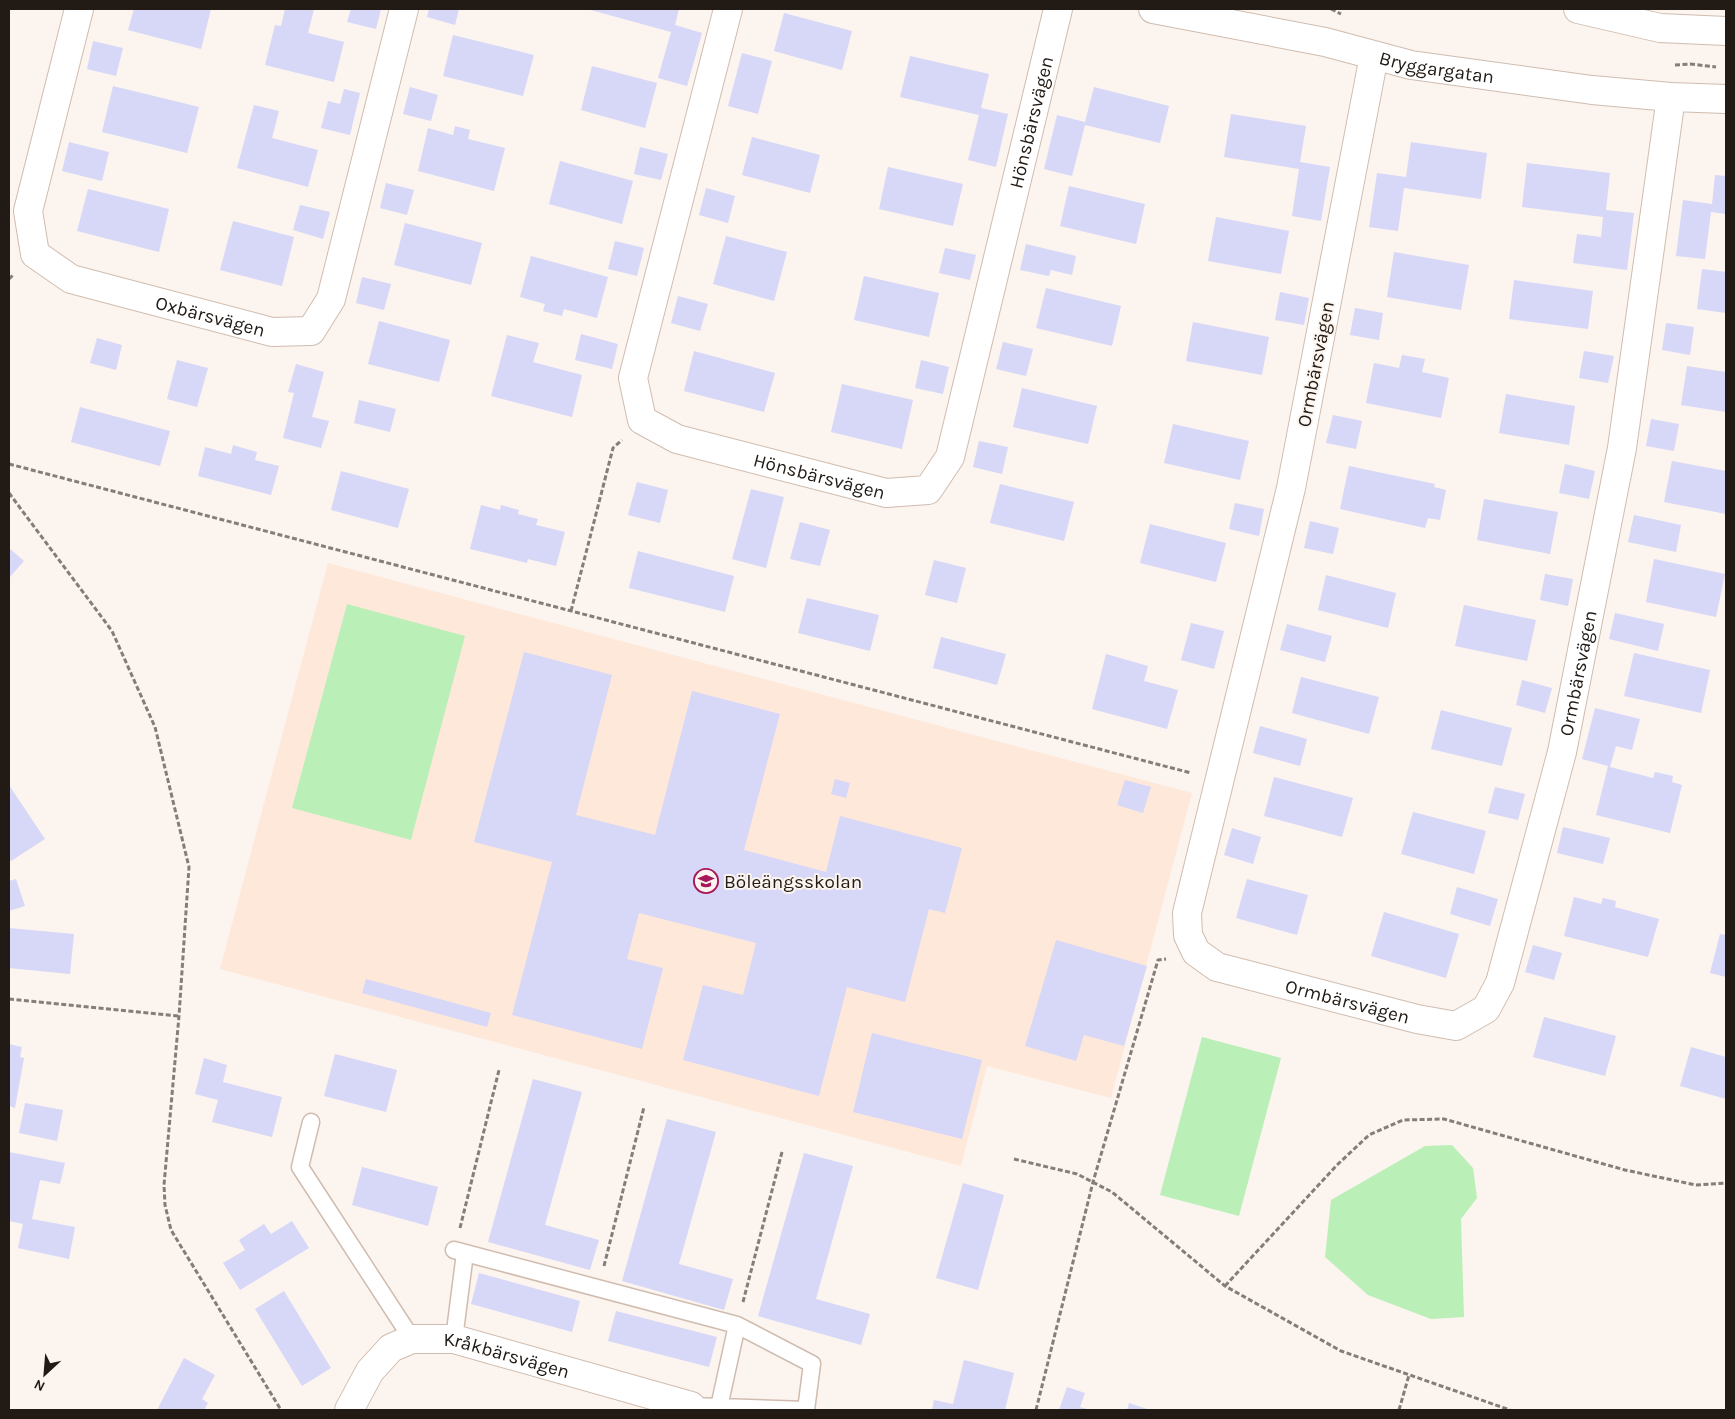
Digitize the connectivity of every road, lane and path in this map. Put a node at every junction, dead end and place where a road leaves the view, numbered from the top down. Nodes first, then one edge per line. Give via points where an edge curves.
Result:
1 (79, 9) edge
2 (404, 9) edge
3 (728, 9) edge
4 (1058, 9) edge
5 (1153, 9) edge
6 (1578, 9) edge
7 (1726, 31) edge
8 (1374, 56) junction
9 (1671, 97) junction
10 (1726, 100) edge
11 (642, 420) junction
12 (9, 464) edge
13 (9, 494) edge
14 (571, 611) junction
15 (1220, 780) junction
16 (1196, 952) junction
17 (9, 999) edge
18 (179, 1016) junction
19 (499, 1070) dead end
20 (644, 1108) dead end
21 (311, 1122) dead end
22 (782, 1152) dead end
23 (1014, 1159) dead end
24 (1093, 1182) junction
25 (1726, 1183) edge
26 (460, 1252) junction
27 (1225, 1286) junction
28 (599, 1288) junction
29 (737, 1325) junction
30 (412, 1338) junction
31 (454, 1339) junction
32 (1409, 1375) junction
33 (719, 1407) junction
34 (690, 1408) edge
35 (281, 1410) edge
36 (349, 1410) edge
37 (1036, 1410) edge
38 (1400, 1410) edge
39 (1510, 1410) edge

1 - 2 street, Oxbärsvägen via 28,211 35,254 71,279 272,332 311,332 331,299
3 - 11 street via 634,378
4 - 11 street, Hönsbärsvägen via 950,457 928,490 886,493 677,439
5 - 8 street, Bryggargatan via 1325,42
6 - 7 street via 1660,28
8 - 9 street, Bryggargatan via 1411,65 1592,90
8 - 15 street, Ormbärsvägen via 1292,488
9 - 10 street, Bryggargatan
9 - 16 street, Ormbärsvägen via 1622,448 1562,752 1500,983 1486,1009 1456,1026 1416,1020 1217,966
11 - 14 path via 613,448
12 - 14 path
13 - 18 path via 112,631 155,726 188,867
14 - 15 path
15 - 16 street, Ormbärsvägen via 1187,913 1188,935
16 - 24 path via 1158,960
17 - 18 path
18 - 35 path via 164,1185 171,1230
19 - 26 path
20 - 28 path
21 - 30 lane via 300,1167
22 - 29 path
23 - 24 path via 1077,1174
24 - 27 path via 1112,1192
24 - 37 path
25 - 27 path via 1696,1185 1625,1170 1444,1119 1403,1120 1369,1135
26 - 28 lane
26 - 31 lane
27 - 32 path via 1341,1351
28 - 29 lane
29 - 33 lane
29 - 33 lane via 812,1364 806,1410
30 - 31 street, Kråkbärsvägen
30 - 36 street, Kråkbärsvägen via 391,1348 370,1371
31 - 34 street, Kråkbärsvägen
32 - 38 path
32 - 39 path
33 - 34 lane

